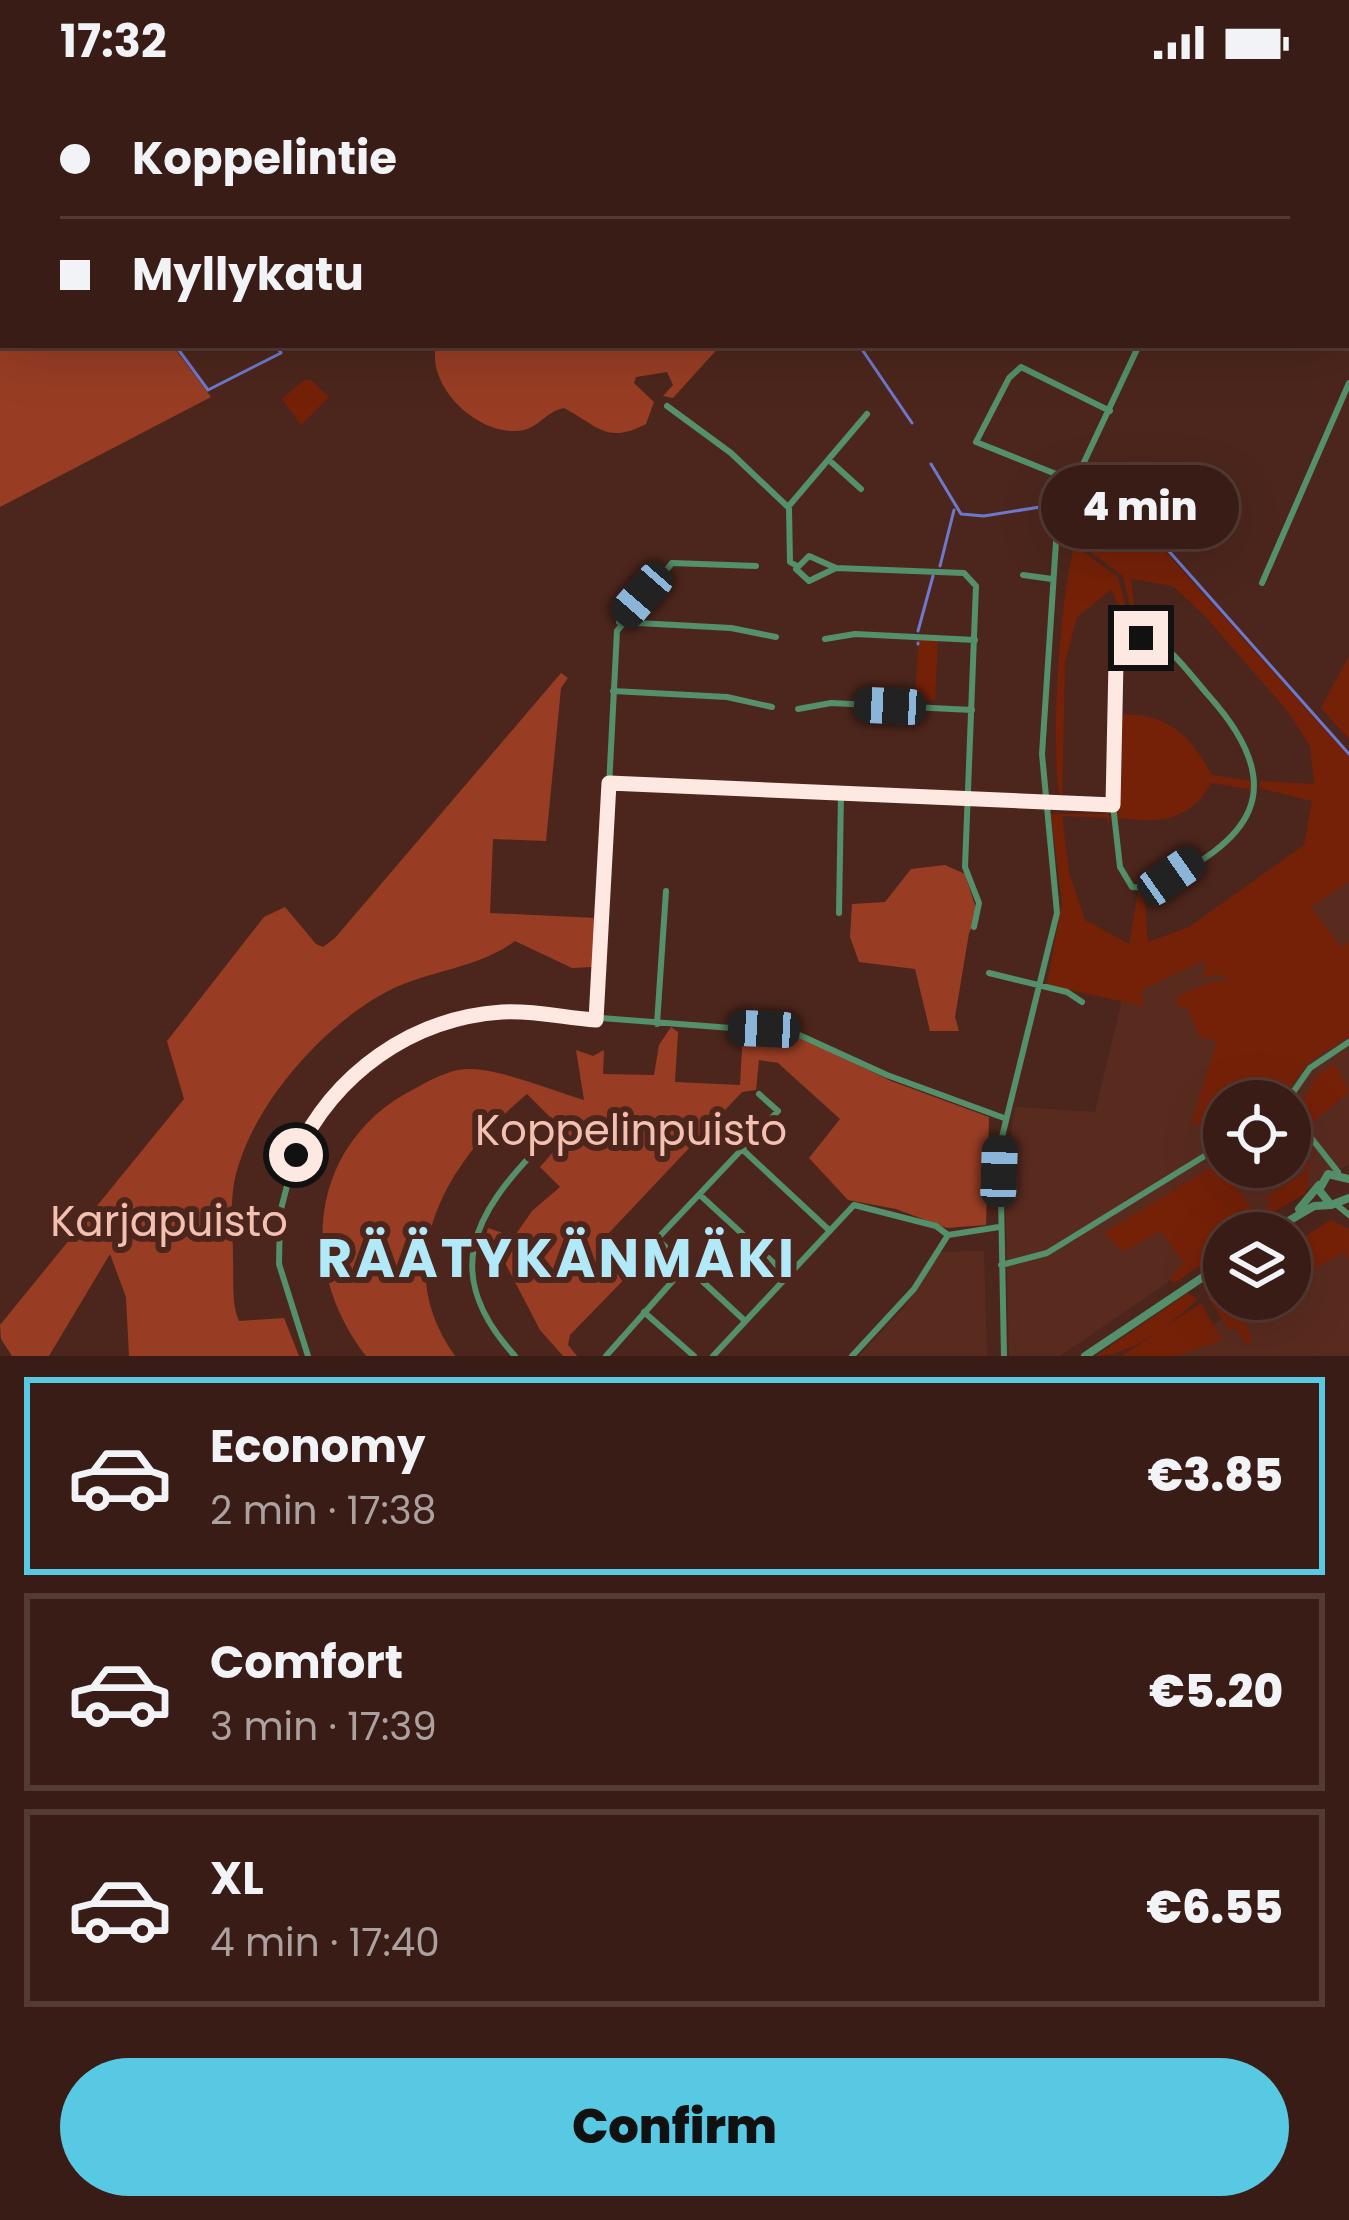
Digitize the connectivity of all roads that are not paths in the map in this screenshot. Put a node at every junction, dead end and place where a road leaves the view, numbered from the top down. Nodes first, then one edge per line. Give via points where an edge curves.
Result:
1 (1138, 348) edge
2 (1349, 383) edge
3 (667, 406) dead end
4 (1110, 411) junction
5 (867, 414) dead end
6 (830, 460) junction
7 (1076, 482) junction
8 (861, 489) dead end
9 (788, 507) junction
10 (756, 566) dead end
11 (796, 566) junction
12 (836, 568) junction
13 (1023, 575) dead end
14 (1052, 579) junction
15 (1262, 583) dead end
16 (619, 622) junction
17 (776, 637) dead end
18 (825, 639) dead end
19 (975, 640) junction
20 (614, 691) junction
21 (772, 707) dead end
22 (798, 709) dead end
23 (972, 710) junction
24 (609, 783) junction
25 (841, 794) junction
26 (968, 800) junction
27 (1044, 803) junction
28 (1113, 805) junction
29 (666, 891) dead end
30 (839, 913) dead end
31 (974, 927) dead end
32 (989, 973) dead end
33 (1042, 986) junction
34 (1082, 1002) dead end
35 (596, 1020) junction
36 (657, 1024) junction
37 (1349, 1042) edge
38 (1302, 1080) edge
39 (759, 1094) dead end
40 (1004, 1118) junction
41 (1311, 1142) edge
42 (541, 1145) dead end
43 (742, 1149) junction
44 (1319, 1154) junction
45 (1203, 1157) edge
46 (1345, 1174) edge
47 (1322, 1181) junction
48 (700, 1195) junction
49 (1349, 1198) edge
50 (1334, 1205) junction
51 (1295, 1212) edge
52 (1311, 1212) edge
53 (1349, 1215) edge
54 (999, 1227) junction
55 (830, 1231) junction
56 (948, 1235) junction
57 (1001, 1264) junction
58 (686, 1266) junction
59 (788, 1276) junction
60 (1203, 1277) edge
61 (644, 1312) junction
62 (746, 1322) junction
63 (606, 1355) edge
64 (308, 1356) edge
65 (515, 1356) edge
66 (694, 1356) edge
67 (713, 1356) edge
68 (852, 1356) edge
69 (1004, 1356) edge
70 (1085, 1356) edge

1 - 4 street
2 - 15 street
3 - 9 street
4 - 7 street
4 - 7 street via 1021,367 976,442
5 - 6 street
6 - 8 street
6 - 9 street
7 - 14 street
9 - 11 street
10 - 16 street via 672,563
11 - 12 street via 808,556
11 - 12 street via 809,581
12 - 19 street via 969,574 977,590
13 - 14 street
14 - 27 street
16 - 17 street
16 - 20 street
18 - 19 street
19 - 23 street
20 - 21 street
20 - 24 street
22 - 23 street via 831,703
23 - 26 street
24 - 25 street
24 - 35 street
25 - 26 street
25 - 30 street
26 - 27 street
26 - 31 street via 965,867 979,903
27 - 28 street
27 - 33 street via 1057,897
28 - 28 street via 1121,874 1144,889 1233,832 1256,792 1243,737 1151,638 1132,641 1116,662
29 - 36 street
32 - 33 street
33 - 34 street
33 - 40 street
35 - 36 street
35 - 64 street via 505,1012 438,1024 380,1054 334,1094 296,1155 280,1213 281,1280
36 - 40 street via 813,1037 890,1077
37 - 38 street
39 - 43 street via 778,1111
40 - 54 street
41 - 44 street
42 - 65 street via 492,1198 472,1256 483,1312
43 - 48 street
43 - 55 street
44 - 46 street
44 - 47 street
45 - 57 street via 1047,1253
46 - 47 street
47 - 50 street via 1322,1198
47 - 51 street
48 - 58 street via 657,1239
48 - 59 street
49 - 50 street
50 - 52 street
50 - 53 street
54 - 56 street
54 - 57 street
55 - 56 street via 863,1203
55 - 59 street
56 - 68 street via 914,1289
57 - 69 street
58 - 61 street
58 - 62 street
59 - 62 street
60 - 70 street
61 - 63 street
61 - 66 street
62 - 67 street

